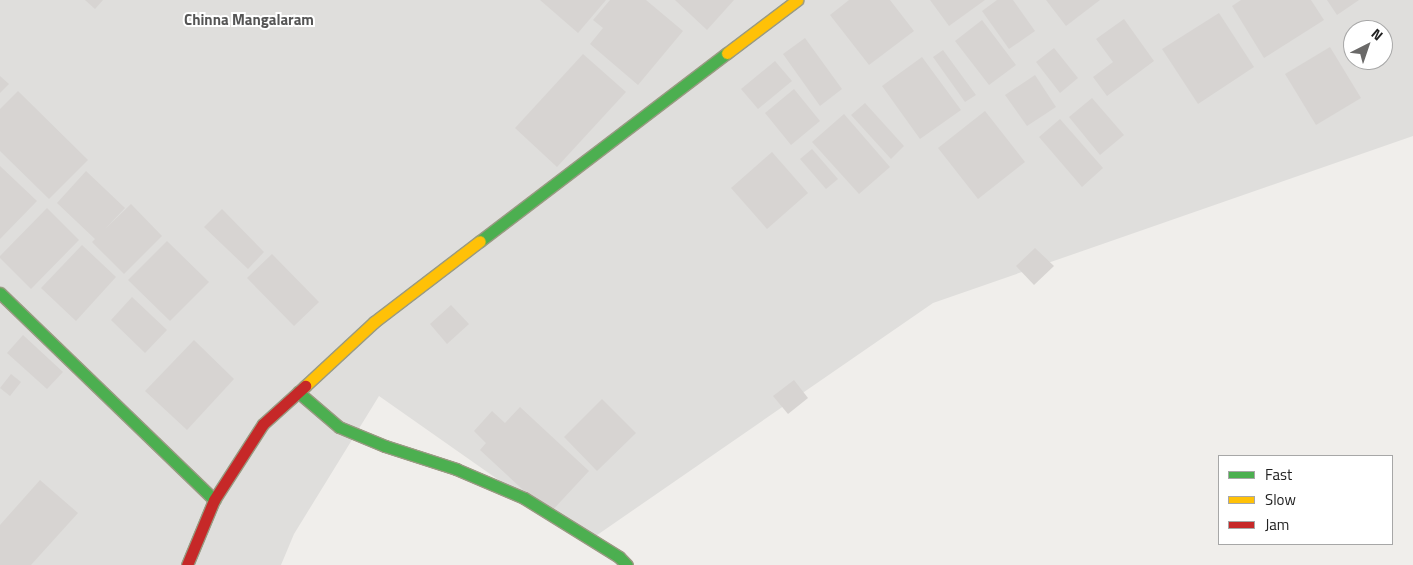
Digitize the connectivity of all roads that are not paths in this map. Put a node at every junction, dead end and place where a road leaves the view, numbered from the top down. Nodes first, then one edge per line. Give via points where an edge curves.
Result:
1 (797, 0) edge
2 (0, 293) edge
3 (298, 392) junction
4 (214, 500) junction
5 (187, 565) edge
6 (627, 565) edge

1 - 3 street via 374,322
2 - 4 street
3 - 4 street via 263,424
3 - 6 street via 339,427 456,469 524,498
4 - 5 street

